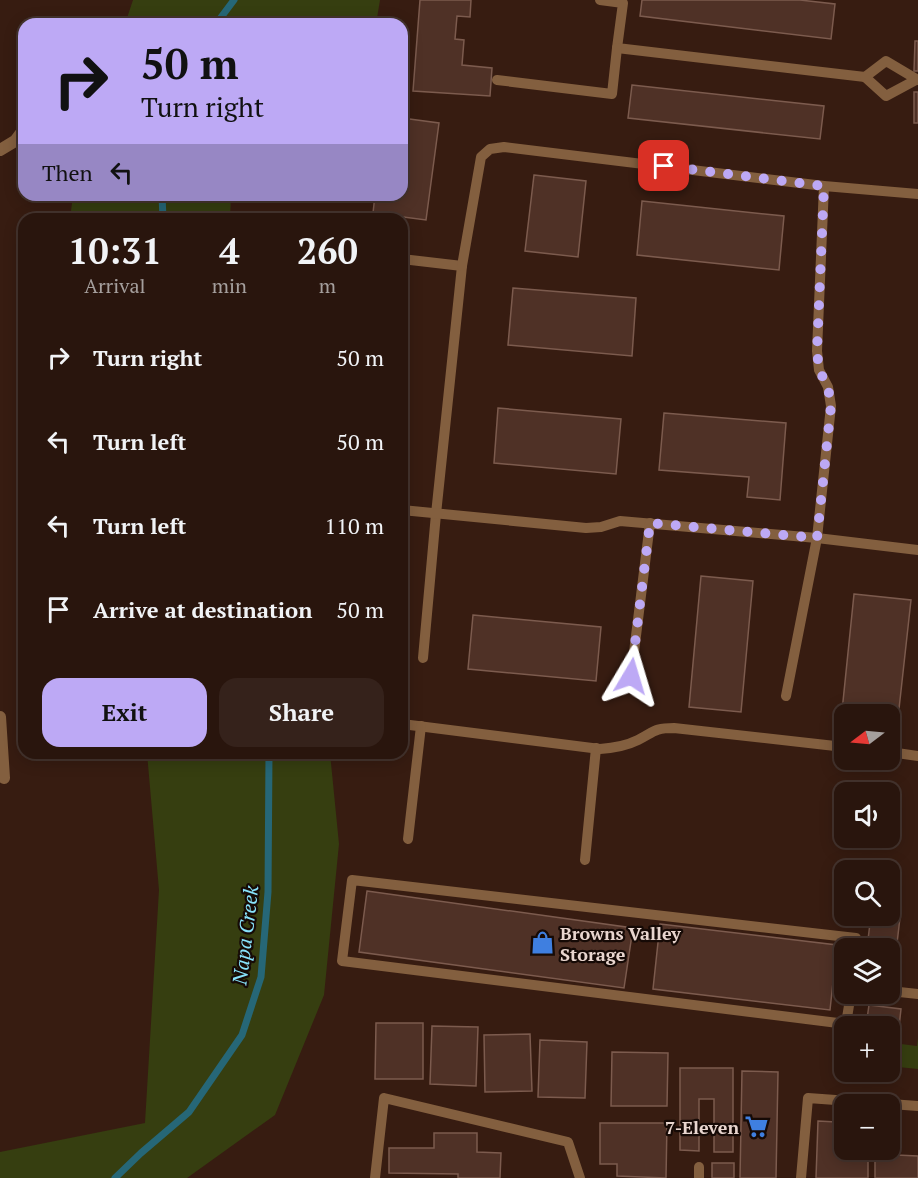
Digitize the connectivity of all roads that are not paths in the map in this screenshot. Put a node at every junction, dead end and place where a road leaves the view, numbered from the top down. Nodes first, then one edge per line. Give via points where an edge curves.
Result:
1 (600, 0) edge
2 (617, 48) junction
3 (865, 77) junction
4 (497, 80) dead end
5 (917, 80) edge
6 (18, 137) edge
7 (0, 150) edge
8 (824, 186) junction
9 (918, 194) edge
10 (408, 260) edge
11 (462, 266) junction
12 (408, 511) edge
13 (436, 514) junction
14 (650, 523) junction
15 (817, 538) junction
16 (918, 550) edge
17 (423, 658) dead end
18 (631, 676) dead end
19 (786, 696) dead end
20 (0, 717) edge
21 (408, 725) edge
22 (421, 726) junction
23 (834, 746) edge
24 (596, 748) junction
25 (900, 753) edge
26 (918, 756) edge
27 (4, 778) dead end
28 (408, 839) dead end
29 (585, 860) dead end
30 (856, 938) edge
31 (900, 992) edge
32 (918, 994) edge
33 (849, 1004) edge
34 (918, 1106) edge
35 (375, 1178) edge
36 (580, 1178) edge
37 (801, 1178) edge

1 - 2 lane via 623,3
2 - 3 lane
2 - 4 lane via 612,94
3 - 5 lane via 886,61
3 - 5 lane via 886,96
6 - 7 street
8 - 9 lane
8 - 11 lane via 504,147 490,149 481,157
8 - 15 lane via 817,351 831,406
10 - 11 lane
11 - 13 lane
12 - 13 lane
13 - 14 lane via 586,528 620,521
13 - 17 lane
14 - 15 lane
14 - 18 lane
15 - 16 lane
15 - 19 lane
20 - 27 street
21 - 22 lane
22 - 24 lane
22 - 28 lane
23 - 24 lane via 660,728 626,745
24 - 29 lane
25 - 26 lane
30 - 33 lane via 352,880 342,961 846,1024
31 - 32 lane
34 - 37 lane via 807,1098
35 - 36 lane via 384,1098 568,1142

